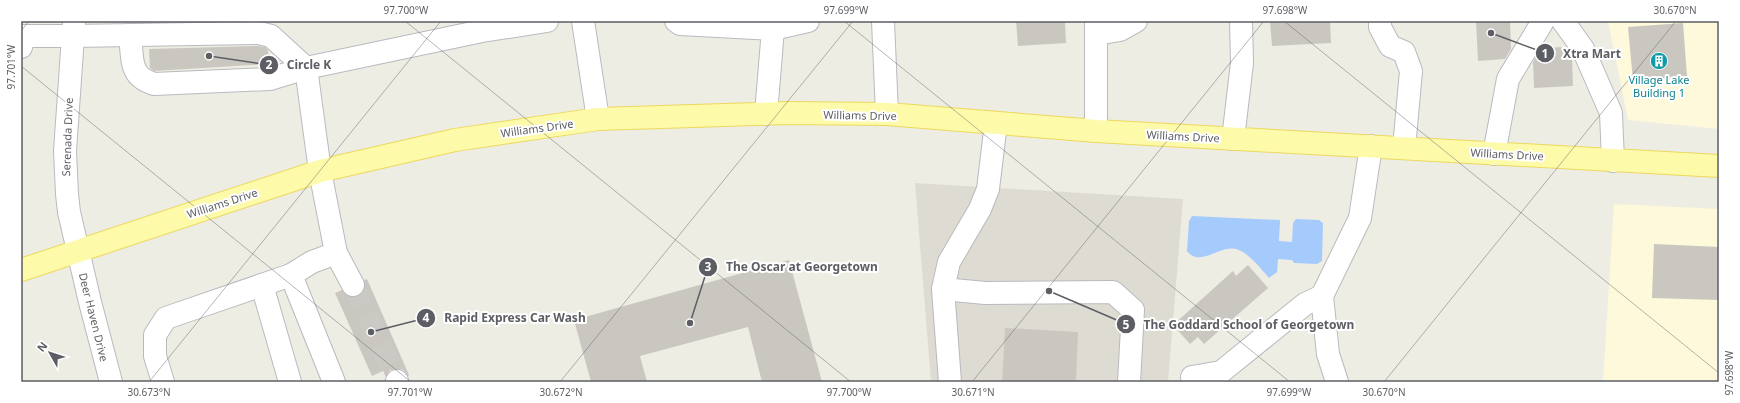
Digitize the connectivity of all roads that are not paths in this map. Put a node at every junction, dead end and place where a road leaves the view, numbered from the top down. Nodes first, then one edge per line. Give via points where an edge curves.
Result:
1 (547, 21) edge
2 (583, 21) edge
3 (676, 21) edge
4 (808, 21) edge
5 (883, 21) edge
6 (1136, 21) edge
7 (1241, 21) edge
8 (1380, 21) edge
9 (1543, 21) edge
10 (1563, 21) edge
11 (1096, 27) edge
12 (74, 29) edge
13 (456, 29) edge
14 (773, 29) junction
15 (130, 35) junction
16 (22, 36) edge
17 (306, 68) junction
18 (766, 114) junction
19 (887, 114) junction
20 (598, 119) junction
21 (996, 123) junction
22 (1096, 131) junction
23 (1233, 139) junction
24 (1371, 146) junction
25 (1404, 148) junction
26 (1494, 154) junction
27 (1613, 161) junction
28 (1719, 166) edge
29 (320, 171) junction
30 (78, 252) junction
31 (336, 253) junction
32 (21, 270) edge
33 (291, 275) junction
34 (262, 285) junction
35 (353, 285) tunnel mouth
36 (943, 289) junction
37 (1322, 296) junction
38 (1192, 378) dead end
39 (111, 382) edge
40 (162, 382) edge
41 (290, 382) edge
42 (334, 382) edge
43 (950, 382) edge
44 (1129, 382) edge
45 (1337, 382) edge

1 - 13 street
2 - 20 street
3 - 14 street via 680,24
4 - 14 street
5 - 19 street
6 - 11 street via 1120,30
7 - 23 street via 1242,63
8 - 25 street via 1380,27 1390,46 1404,52 1412,71
9 - 26 street via 1508,79
10 - 27 street via 1583,49 1611,113
11 - 22 street
12 - 15 street
12 - 16 street
12 - 30 street, Serenada Drive via 65,173 69,212
13 - 17 street
14 - 18 street
15 - 17 street via 259,32 271,36
15 - 17 street via 134,71 144,81 154,84 270,79
17 - 29 street
18 - 19 main road, Williams Drive
18 - 20 main road, Williams Drive
19 - 21 main road, Williams Drive
20 - 29 main road, Williams Drive via 455,140
21 - 22 main road, Williams Drive
21 - 36 street via 988,189 980,210 949,262
22 - 23 main road, Williams Drive
23 - 24 main road, Williams Drive
24 - 25 main road, Williams Drive
24 - 37 street via 1360,218
25 - 26 main road, Williams Drive
26 - 27 main road, Williams Drive
27 - 28 main road, Williams Drive
29 - 30 main road, Williams Drive
29 - 31 street
30 - 32 main road, Williams Drive
30 - 39 street, Deer Haven Drive
31 - 33 street via 312,262
31 - 35 street
33 - 34 street
33 - 42 street
34 - 40 street via 166,318 155,335 155,356
34 - 41 street
36 - 43 street
36 - 44 street via 985,293 1113,292 1133,310
37 - 38 street via 1305,304 1221,372
37 - 45 street via 1328,354

